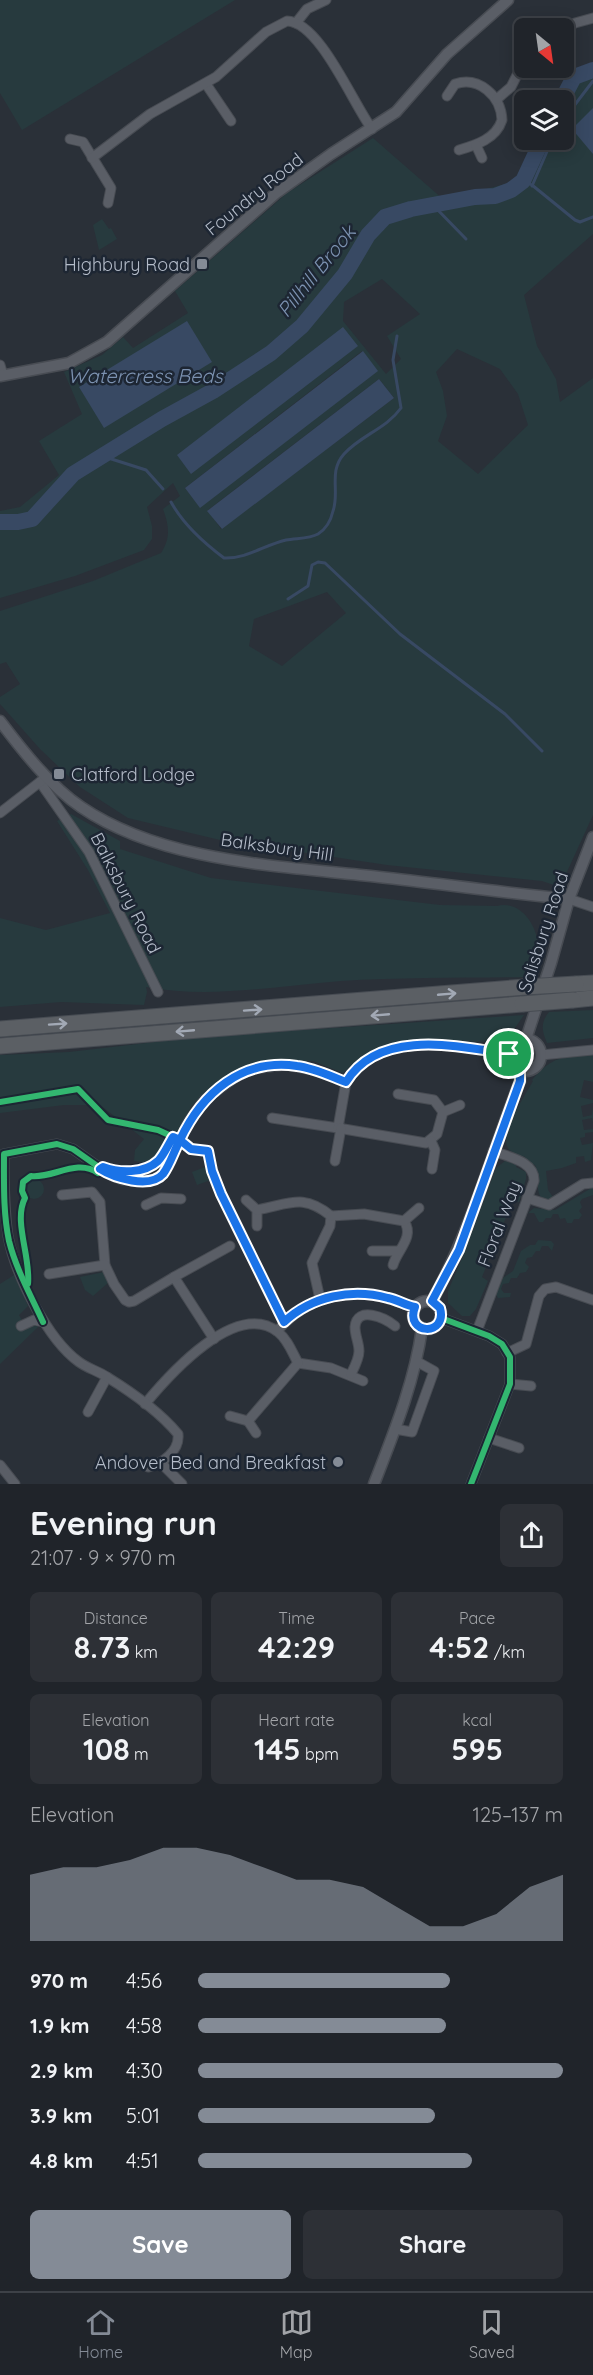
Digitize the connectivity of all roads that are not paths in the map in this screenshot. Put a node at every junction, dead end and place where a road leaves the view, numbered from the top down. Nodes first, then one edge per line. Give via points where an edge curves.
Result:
1 (326, 0) edge
2 (508, 0) edge
3 (593, 18) edge
4 (296, 22) junction
5 (574, 24) edge
6 (516, 78) edge
7 (206, 84) junction
8 (447, 96) dead end
9 (497, 99) junction
10 (224, 111) junction
11 (215, 117) dead end
12 (231, 121) dead end
13 (131, 128) junction
14 (372, 129) junction
15 (138, 136) dead end
16 (70, 139) dead end
17 (476, 145) junction
18 (459, 150) dead end
19 (92, 158) junction
20 (482, 159) dead end
21 (108, 203) dead end
22 (1, 372) edge
23 (0, 721) edge
24 (44, 779) junction
25 (0, 813) edge
26 (593, 837) edge
27 (568, 899) junction
28 (593, 907) edge
29 (593, 983) edge
30 (158, 992) dead end
31 (593, 998) edge
32 (0, 1029) edge
33 (526, 1039) junction
34 (0, 1046) edge
35 (593, 1050) edge
36 (509, 1054) junction
37 (541, 1055) junction
38 (520, 1071) junction
39 (346, 1082) junction
40 (398, 1094) dead end
41 (460, 1105) dead end
42 (443, 1112) junction
43 (272, 1118) dead end
44 (339, 1128) junction
45 (431, 1141) junction
46 (493, 1151) junction
47 (2, 1154) edge
48 (335, 1161) dead end
49 (432, 1169) dead end
50 (154, 1180) junction
51 (593, 1183) edge
52 (62, 1195) dead end
53 (161, 1198) junction
54 (181, 1199) dead end
55 (246, 1200) dead end
56 (525, 1202) junction
57 (146, 1205) dead end
58 (419, 1208) dead end
59 (257, 1209) junction
60 (331, 1216) junction
61 (404, 1221) junction
62 (257, 1226) dead end
63 (230, 1246) dead end
64 (372, 1251) dead end
65 (398, 1251) junction
66 (105, 1265) junction
67 (393, 1265) dead end
68 (49, 1274) dead end
69 (174, 1277) junction
70 (320, 1299) junction
71 (593, 1300) edge
72 (432, 1301) junction
73 (415, 1307) junction
74 (441, 1318) junction
75 (43, 1322) junction
76 (21, 1326) dead end
77 (394, 1326) dead end
78 (422, 1328) junction
79 (277, 1331) junction
80 (477, 1331) junction
81 (214, 1339) junction
82 (507, 1353) junction
83 (416, 1361) junction
84 (298, 1363) junction
85 (351, 1374) junction
86 (107, 1377) junction
87 (363, 1381) dead end
88 (510, 1384) junction
89 (531, 1386) dead end
90 (145, 1404) junction
91 (88, 1412) dead end
92 (230, 1416) dead end
93 (248, 1421) junction
94 (395, 1429) junction
95 (256, 1433) dead end
96 (489, 1438) junction
97 (519, 1448) dead end
98 (162, 1464) junction
99 (0, 1465) edge
100 (148, 1467) dead end
101 (15, 1484) edge
102 (182, 1484) edge
103 (374, 1484) edge
104 (471, 1484) edge

1 - 4 street via 307,9
2 - 14 street, Foundry Road via 447,54 396,112
3 - 5 street
4 - 7 street via 273,27
4 - 14 street via 333,62
6 - 9 street
7 - 10 street
7 - 13 street
8 - 9 street via 456,79 471,82
9 - 17 street via 501,124
10 - 11 street
10 - 12 street
13 - 15 street
13 - 19 street
14 - 22 street, Foundry Road via 275,194 97,350 61,365
16 - 19 street via 83,142
17 - 18 street
17 - 20 street
19 - 21 street via 111,188
23 - 24 street, Balksbury Hill
24 - 25 street
24 - 27 street, Balksbury Hill via 80,807 163,845 257,863
24 - 30 street, Balksbury Road via 89,852
26 - 27 street, Salisbury Road
27 - 28 street, Balksbury Hill
27 - 33 street, Salisbury Road
32 -> 29 highway, bridge
31 -> 34 highway, bridge
33 - 36 street via 512,1045
33 - 37 street via 538,1046
35 - 37 street
36 - 38 street
36 - 39 street via 442,1044 408,1046 370,1058
37 - 38 street via 535,1068
38 - 46 street via 520,1081
39 - 44 street
39 - 50 street via 286,1065 253,1069 236,1077 204,1100 188,1122 165,1172
40 - 42 street via 434,1100
41 - 42 street
42 - 45 street
43 - 44 street
44 - 45 street via 420,1144
44 - 48 street
45 - 49 street via 435,1150
46 - 56 street, Floral Way via 532,1169 534,1181
46 - 72 street via 459,1250
47 - 50 street via 57,1144 73,1149 110,1175
47 - 75 street via 9,1239
50 - 53 street
51 - 56 street via 583,1184 549,1205
52 - 66 street via 92,1192 100,1202
53 - 54 street
53 - 57 street
55 - 59 street
56 - 80 street, Floral Way
58 - 61 street
59 - 60 street via 306,1201
59 - 62 street
60 - 61 street via 364,1214
60 - 70 street via 312,1263
61 - 65 street via 408,1235
63 - 69 street
64 - 65 street
65 - 67 street
66 - 68 street
66 - 69 street via 129,1302
69 - 81 street
70 - 73 street via 359,1294
70 - 79 street via 294,1313
71 - 82 street via 556,1287 545,1289 539,1296 526,1344
72 - 73 street via 424,1300
72 - 74 street via 440,1308
73 - 78 street via 413,1320
74 - 78 street via 434,1328
74 - 80 street
75 - 76 street via 34,1320
75 - 86 street via 69,1354
77 - 85 street via 376,1315 358,1319 355,1328 359,1354
78 - 83 street
79 - 81 street via 248,1324
79 - 84 street
80 - 82 street via 502,1344
81 - 90 street via 173,1372
82 - 88 street
83 - 94 street
83 - 94 street via 434,1371 412,1432
84 - 85 street
84 - 93 street
85 - 87 street
86 - 90 street
86 - 91 street
88 - 89 street
88 - 96 street
90 - 98 street via 178,1434 178,1443
92 - 93 street
93 - 95 street
94 - 103 street
96 - 97 street
96 - 104 street
98 - 100 street
98 - 102 street
99 - 101 street

